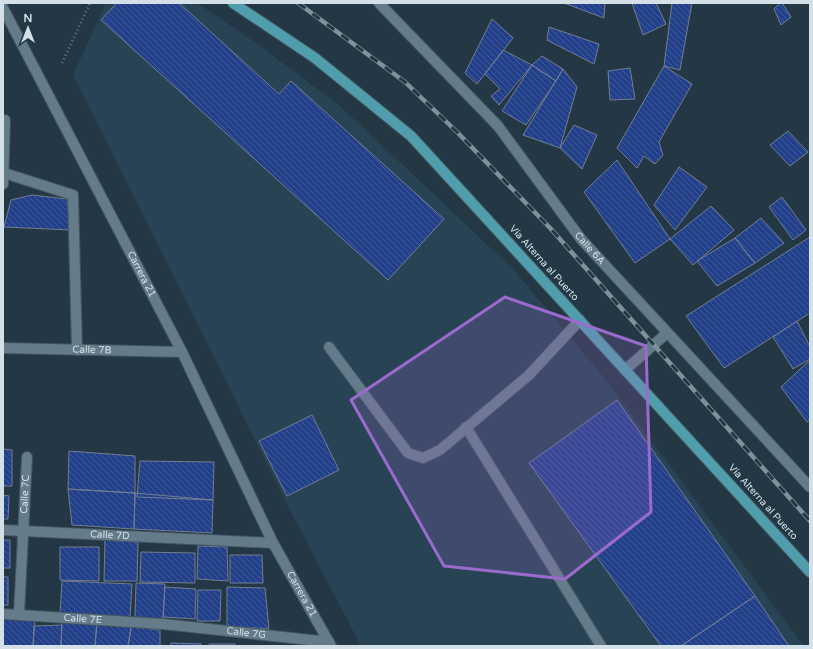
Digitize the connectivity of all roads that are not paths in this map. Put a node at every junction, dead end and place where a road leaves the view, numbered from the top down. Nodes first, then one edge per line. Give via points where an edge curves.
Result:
1 (233, 3) edge
2 (379, 3) edge
3 (3, 8) edge
4 (5, 120) dead end
5 (4, 173) junction
6 (3, 184) edge
7 (580, 320) junction
8 (667, 333) junction
9 (329, 347) dead end
10 (3, 348) edge
11 (77, 350) junction
12 (182, 352) junction
13 (625, 370) junction
14 (466, 427) junction
15 (27, 457) dead end
16 (810, 487) edge
17 (3, 530) edge
18 (23, 530) junction
19 (273, 543) junction
20 (810, 572) edge
21 (3, 614) edge
22 (19, 614) junction
23 (164, 624) joint
24 (330, 644) edge
25 (601, 646) edge

1 - 7 main road, Vía Alterna al Puerto via 314,58 411,136
2 - 8 street, Calle 6A via 498,126 581,239
3 - 12 street, Carrera 21
4 - 5 street
5 - 6 street
5 - 11 street via 73,195
7 - 13 main road, Vía Alterna al Puerto
7 - 14 street via 529,375
8 - 13 street
8 - 16 street, Calle 6A
9 - 14 street via 408,452 423,458 440,450
10 - 11 street, Calle 7B
11 - 12 street, Calle 7B
12 - 19 street, Carrera 21
13 - 20 main road, Vía Alterna al Puerto
14 - 25 street
15 - 18 street, Calle 7C
17 - 18 street, Calle 7D
18 - 19 street, Calle 7D
18 - 22 street, Calle 7C
19 - 24 street, Carrera 21
21 - 22 street, Calle 7E
22 - 23 street, Calle 7E
23 - 24 street, Calle 7G

